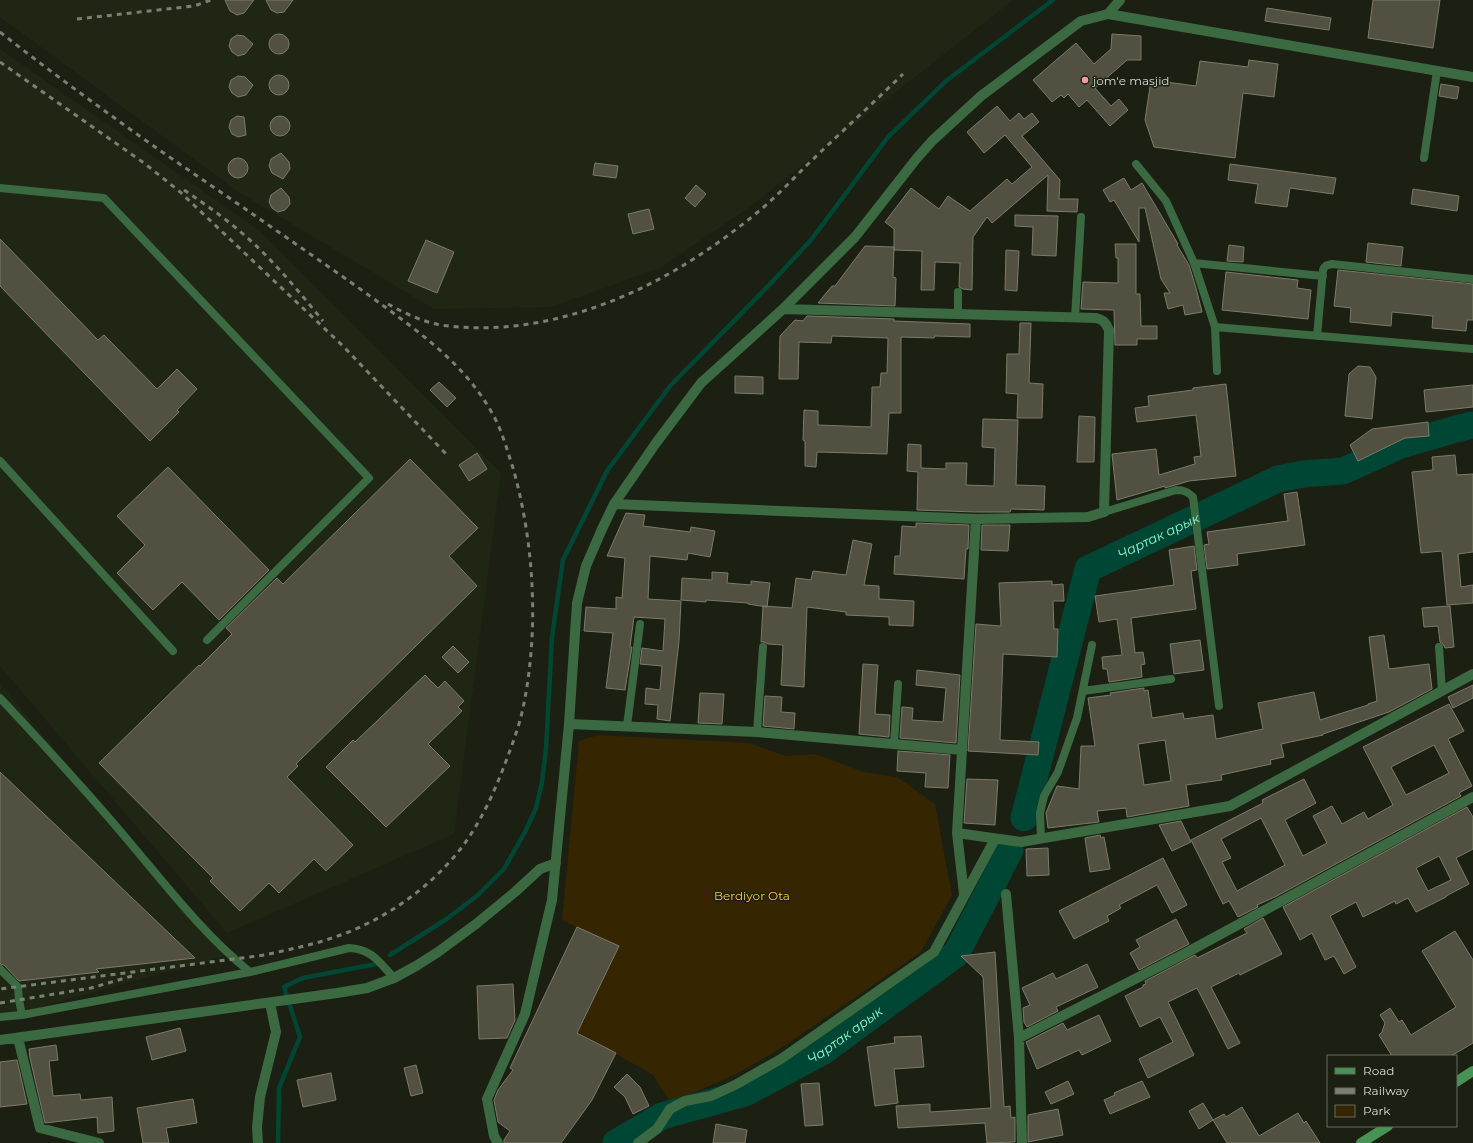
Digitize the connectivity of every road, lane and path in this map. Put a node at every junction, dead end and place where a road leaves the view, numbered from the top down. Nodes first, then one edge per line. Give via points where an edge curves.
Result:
1 (1120, 0) edge
2 (1108, 14) junction
3 (1437, 71) junction
4 (1473, 77) edge
5 (1424, 158) dead end
6 (1136, 164) dead end
7 (0, 188) edge
8 (1081, 217) dead end
9 (1194, 263) junction
10 (1323, 276) junction
11 (1473, 279) edge
12 (958, 292) dead end
13 (783, 310) junction
14 (958, 314) junction
15 (1075, 318) junction
16 (1215, 327) junction
17 (1317, 336) junction
18 (1473, 349) edge
19 (1217, 370) dead end
20 (0, 461) edge
21 (614, 504) junction
22 (1104, 512) junction
23 (976, 519) junction
24 (640, 624) dead end
25 (207, 640) dead end
26 (1092, 645) dead end
27 (763, 647) dead end
28 (1439, 647) dead end
29 (173, 651) dead end
30 (1473, 674) edge
31 (1171, 679) dead end
32 (898, 684) dead end
33 (1082, 691) junction
34 (1442, 691) junction
35 (0, 698) edge
36 (1219, 706) dead end
37 (569, 724) junction
38 (627, 726) junction
39 (757, 732) junction
40 (894, 744) junction
41 (962, 750) junction
42 (1473, 797) edge
43 (956, 833) junction
44 (996, 839) junction
45 (1042, 839) junction
46 (556, 863) junction
47 (964, 894) junction
48 (1006, 894) dead end
49 (0, 969) edge
50 (250, 972) junction
51 (394, 978) junction
52 (270, 1003) junction
53 (22, 1014) junction
54 (0, 1017) edge
55 (18, 1038) junction
56 (1019, 1038) junction
57 (0, 1040) edge
58 (1473, 1071) edge
59 (1457, 1081) edge
60 (1386, 1127) edge
61 (99, 1143) edge
62 (258, 1143) edge
63 (498, 1143) edge
64 (638, 1143) edge
65 (1022, 1143) edge
66 (1361, 1143) edge

1 - 2 street
2 - 3 street
2 - 13 street via 1081,21 982,96 947,126 916,158 855,237
3 - 4 street
3 - 5 lane
6 - 9 lane via 1166,201
7 - 25 lane via 104,198 369,478
8 - 15 lane
9 - 10 lane
9 - 16 lane
10 - 11 lane via 1325,266 1332,264
10 - 17 lane
12 - 14 lane
13 - 14 street
13 - 21 street via 701,383
14 - 15 street
15 - 22 street via 1103,320 1109,330
16 - 17 lane
16 - 19 lane
17 - 18 lane
20 - 29 lane
21 - 23 street
21 - 37 street via 588,560 580,590
22 - 23 street via 1088,517
22 - 36 lane via 1176,490 1188,492 1192,497
23 - 41 street
24 - 38 lane
26 - 33 lane
27 - 39 lane
28 - 34 lane
30 - 34 street
31 - 33 lane
32 - 40 lane
33 - 45 lane via 1077,718 1058,772 1044,796 1040,813
34 - 45 street via 1230,806
35 - 50 lane via 90,796 187,909 232,958
37 - 38 street
37 - 46 street
38 - 39 street
39 - 40 street
40 - 41 street
41 - 43 street
42 - 56 street via 1184,954
43 - 44 street
43 - 47 street
44 - 45 street via 1021,842
44 - 47 street
46 - 51 street via 540,869 481,920 438,952
46 - 63 street via 552,900 525,1014 487,1100 494,1136
47 - 64 street via 934,952 781,1059 717,1094 685,1101 670,1109 657,1129
48 - 56 street
49 - 53 lane via 18,987
50 - 51 lane via 349,948 369,952
50 - 53 lane
51 - 52 street via 367,988
52 - 55 street
52 - 62 street via 276,1032 260,1097
53 - 54 lane
55 - 57 street
55 - 61 street via 40,1128
56 - 65 street
58 - 59 street
60 - 66 street

